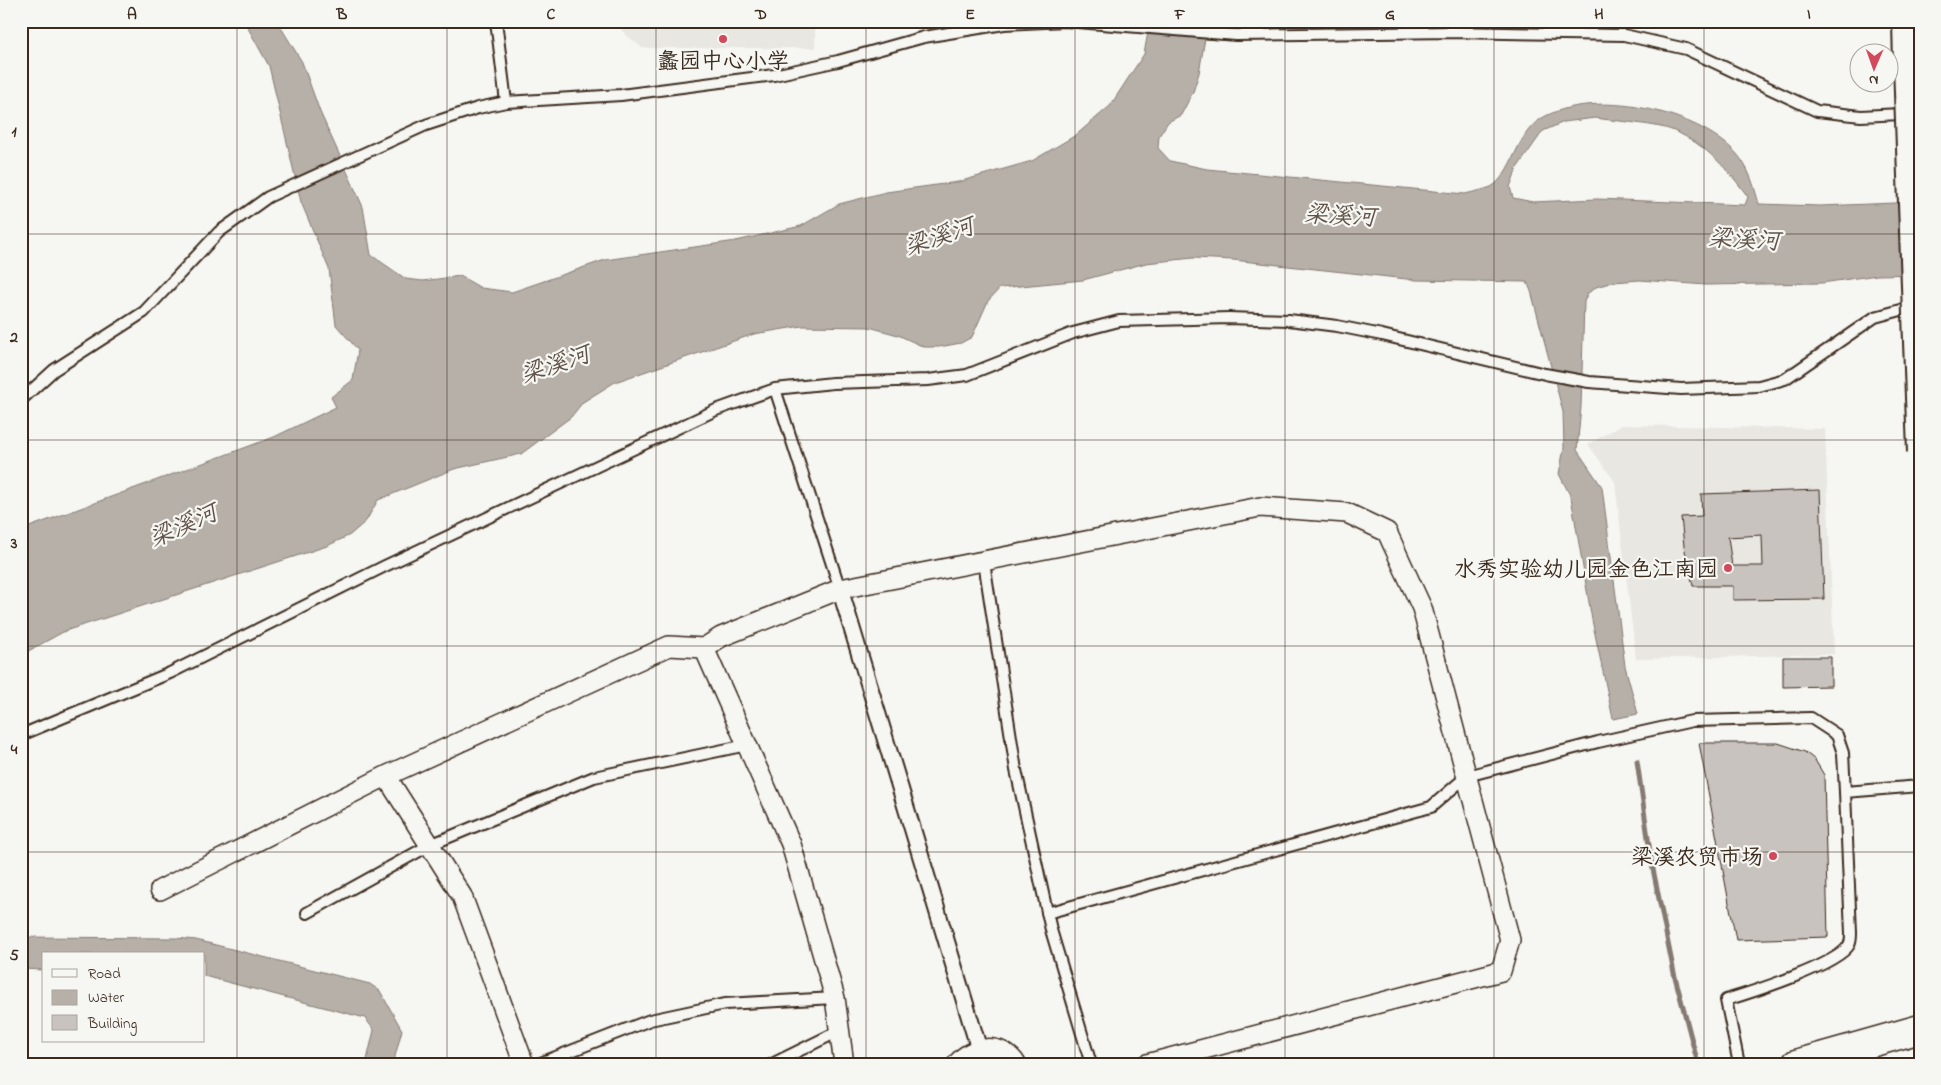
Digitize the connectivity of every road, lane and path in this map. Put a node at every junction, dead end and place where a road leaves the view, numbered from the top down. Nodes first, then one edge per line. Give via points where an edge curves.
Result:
1 (496, 21) edge
2 (1905, 21) edge
3 (506, 102) junction
4 (1920, 113) edge
5 (1920, 306) edge
6 (775, 389) junction
7 (21, 400) edge
8 (1920, 453) edge
9 (984, 562) junction
10 (840, 589) junction
11 (704, 648) junction
12 (21, 735) edge
13 (747, 745) junction
14 (386, 776) junction
15 (1467, 776) junction
16 (1920, 786) edge
17 (1845, 792) junction
18 (430, 845) junction
19 (160, 890) dead end
20 (307, 913) dead end
21 (1047, 913) junction
22 (835, 998) junction
23 (1920, 1029) edge
24 (839, 1030) junction
25 (979, 1049) junction
26 (524, 1064) edge
27 (538, 1064) edge
28 (772, 1064) edge
29 (844, 1064) edge
30 (957, 1064) edge
31 (1016, 1064) edge
32 (1091, 1064) edge
33 (1147, 1064) edge
34 (1739, 1064) edge
35 (1796, 1064) edge

1 - 3 lane
2 - 8 street, bridge
3 - 4 lane via 621,95 774,75 924,37 1004,24 1065,21 1236,35 1451,32 1624,35 1686,49 1817,111 1861,116
3 - 7 lane via 426,125 268,197 219,232 144,312 54,370
5 - 6 lane via 1875,317 1785,378 1760,386 1681,389 1589,382 1336,326 1229,318 1119,322 1073,333 967,375
6 - 10 lane
6 - 12 lane via 716,410 385,566 170,673
9 - 10 street
9 - 15 street via 1260,507 1347,513 1386,532 1422,608
9 - 21 lane via 1016,770
10 - 11 street via 721,637
10 - 25 street
11 - 13 street
11 - 14 street via 669,646
13 - 18 lane via 594,776
13 - 22 street via 791,844
14 - 18 street
14 - 19 street
15 - 17 lane via 1692,721 1811,718 1837,735 1843,753
15 - 21 lane via 1431,808
15 - 33 street via 1510,940 1501,971
16 - 17 lane
17 - 34 lane via 1849,945 1838,955 1800,973 1726,1000
18 - 20 lane
18 - 26 street via 462,896
21 - 32 lane
22 - 24 street
22 - 27 lane via 725,1004 650,1020
23 - 35 main road
24 - 28 lane
24 - 29 street
25 - 30 street via 967,1054
25 - 31 street via 1004,1052

